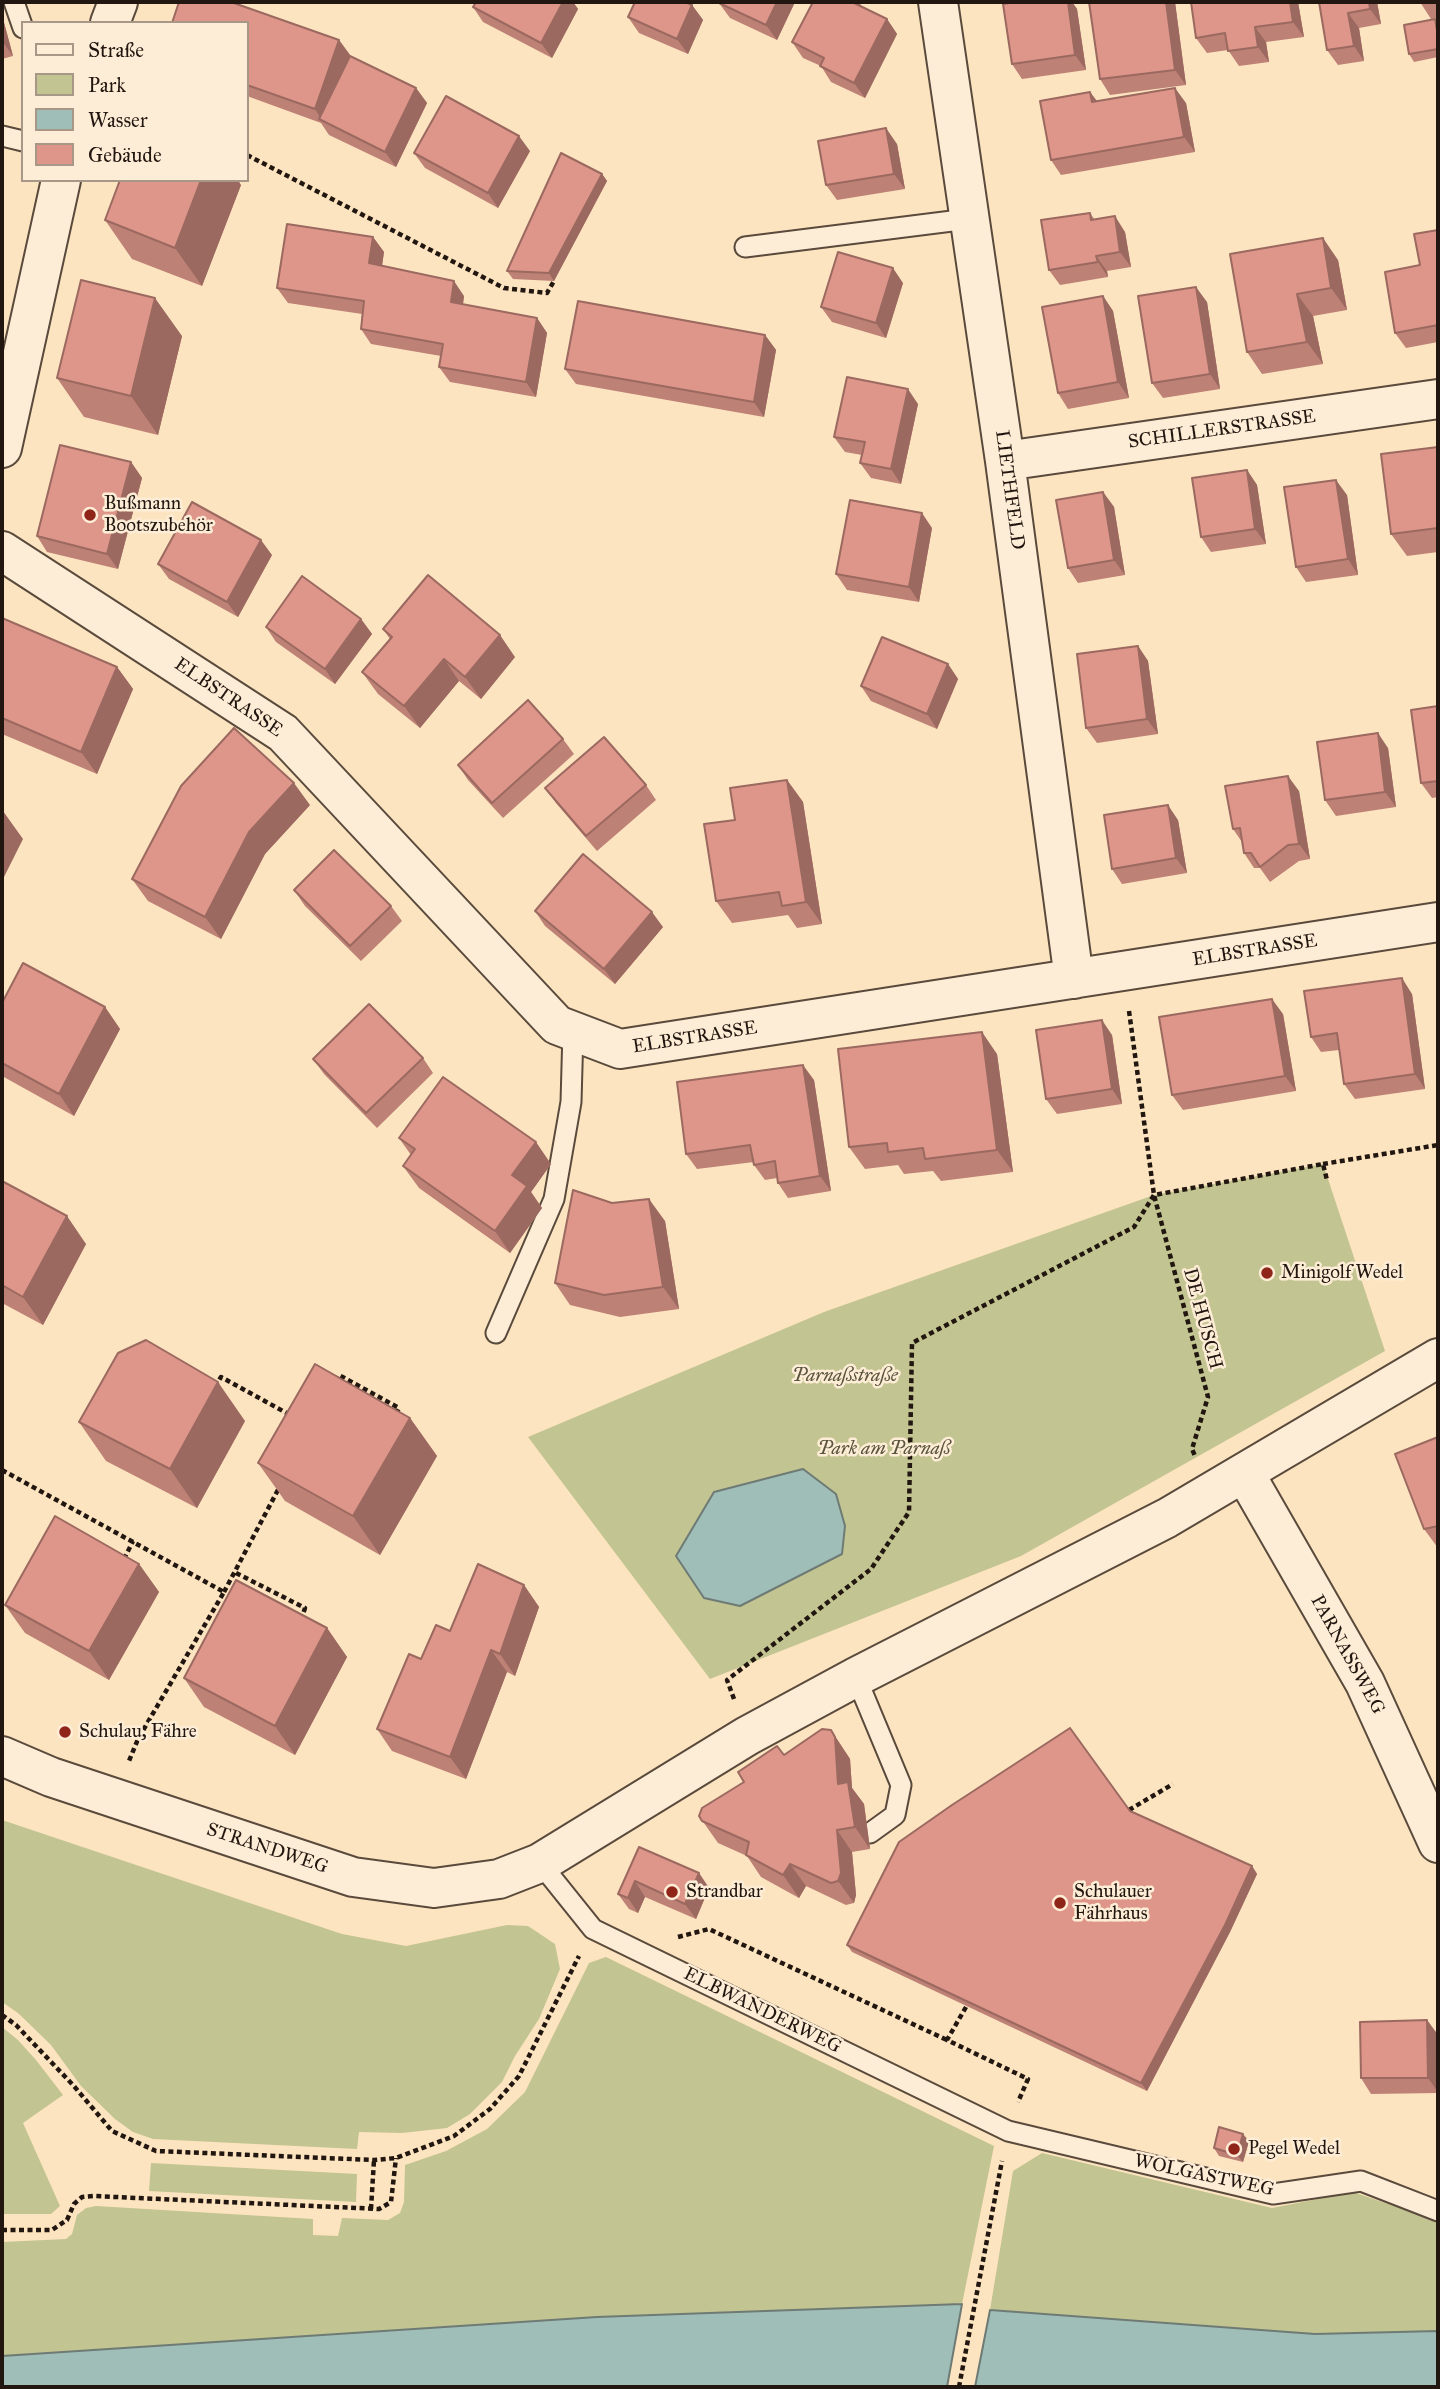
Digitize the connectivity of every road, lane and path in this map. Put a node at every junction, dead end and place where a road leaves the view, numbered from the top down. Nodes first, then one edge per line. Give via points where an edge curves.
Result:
1 (15, 2) edge
2 (118, 2) edge
3 (938, 2) edge
4 (111, 21) edge
5 (21, 22) edge
6 (2, 136) edge
7 (21, 141) edge
8 (248, 156) edge
9 (61, 182) edge
10 (968, 219) junction
11 (745, 247) dead end
12 (554, 281) dead end
13 (1438, 399) edge
14 (2, 448) edge
15 (1005, 461) junction
16 (2, 551) edge
17 (1438, 922) edge
18 (1123, 972) junction
19 (1074, 979) junction
20 (573, 1031) junction
21 (1438, 1145) edge
22 (1323, 1164) junction
23 (1327, 1180) dead end
24 (1154, 1195) junction
25 (496, 1333) dead end
26 (1438, 1358) edge
27 (334, 1385) edge
28 (210, 1398) edge
29 (394, 1419) edge
30 (300, 1420) edge
31 (1192, 1449) dead end
32 (2, 1469) edge
33 (1245, 1474) junction
34 (280, 1488) edge
35 (133, 1541) junction
36 (118, 1569) edge
37 (236, 1573) junction
38 (224, 1592) junction
39 (297, 1630) edge
40 (856, 1677) junction
41 (747, 1736) junction
42 (2, 1756) edge
43 (1173, 1784) dead end
44 (113, 1798) junction
45 (1129, 1810) edge
46 (870, 1833) dead end
47 (1438, 1843) edge
48 (540, 1863) junction
49 (593, 1929) junction
50 (633, 1949) junction
51 (966, 2007) edge
52 (2, 2015) edge
53 (947, 2040) junction
54 (1023, 2091) dead end
55 (1008, 2130) junction
56 (396, 2158) junction
57 (374, 2160) junction
58 (371, 2209) junction
59 (1438, 2211) edge
60 (2, 2230) edge
61 (959, 2387) edge

1 - 5 lane
2 - 4 street
3 - 10 street, LIETHFELD
6 - 7 lane
8 - 12 path via 503,288 547,293
9 - 14 street
10 - 11 lane
10 - 15 street, LIETHFELD
13 - 15 street, SCHILLERSTRASSE
15 - 19 street, LIETHFELD
16 - 20 street, ELBSTRASSE via 283,733 556,1025
17 - 18 street, ELBSTRASSE
18 - 19 street, ELBSTRASSE
18 - 24 path, DE HUSCH
19 - 20 street, ELBSTRASSE via 620,1049
20 - 25 lane via 571,1101 554,1199
21 - 22 path
22 - 23 path
22 - 24 path
24 - 31 path, DE HUSCH via 1208,1398
24 - 41 path via 1134,1227 912,1343 909,1513 870,1569 727,1680
26 - 33 street
27 - 29 path via 339,1375 399,1408
28 - 30 path via 221,1377
32 - 35 path
33 - 40 street
33 - 47 street, PARNASSWEG via 1365,1683
34 - 37 path
35 - 36 path
35 - 38 path
37 - 38 path
37 - 39 path via 305,1608
38 - 44 path via 138,1739
40 - 41 street
40 - 46 lane via 901,1785 895,1815
41 - 48 street
42 - 44 street, STRANDWEG
43 - 45 path
44 - 48 street, STRANDWEG via 354,1877 434,1888 499,1879
48 - 49 lane, ELBWANDERWEG
49 - 50 lane, ELBWANDERWEG
49 - 56 path via 519,2076 490,2109 454,2136
50 - 53 path via 709,1929
50 - 55 lane, ELBWANDERWEG
51 - 53 path
52 - 57 path via 112,2130 156,2151
53 - 54 path via 1028,2079
55 - 59 lane, WOLGASTWEG via 1273,2194 1361,2181
55 - 61 path
56 - 57 path
56 - 58 path via 391,2202
57 - 58 path
58 - 60 path via 94,2196 82,2197 66,2220 52,2230

